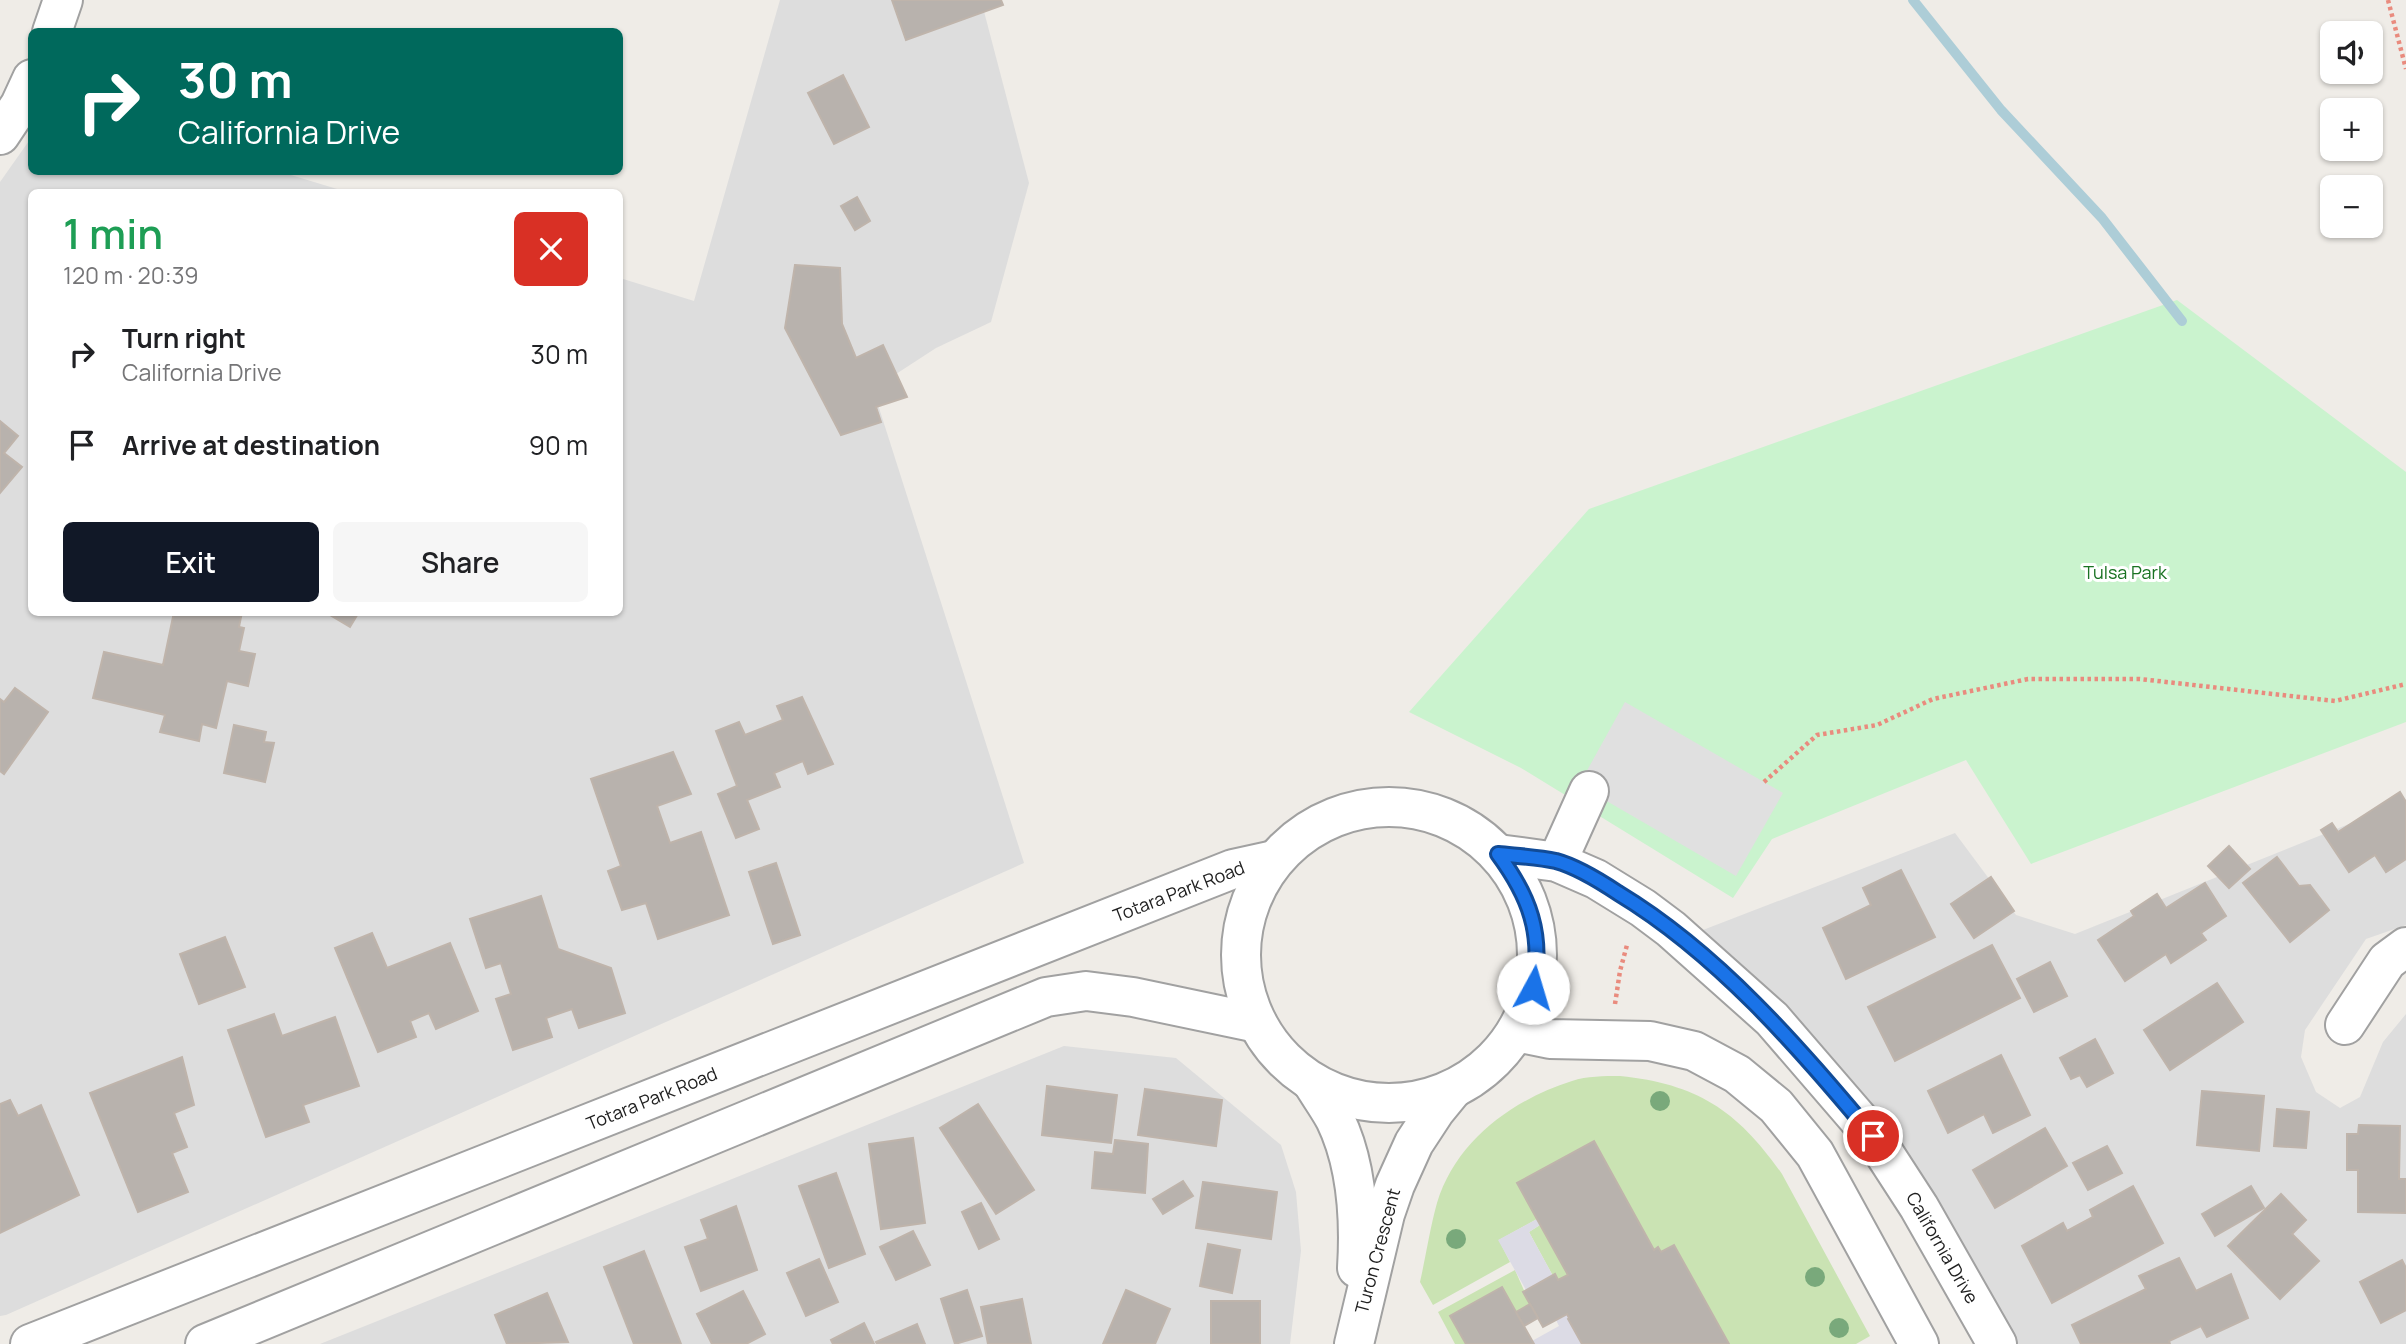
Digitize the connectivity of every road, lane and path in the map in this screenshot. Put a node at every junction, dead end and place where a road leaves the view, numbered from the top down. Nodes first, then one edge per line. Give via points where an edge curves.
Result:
1 (63, 0) edge
2 (2388, 0) edge
3 (53, 28) edge
4 (2406, 69) edge
5 (28, 88) edge
6 (0, 135) edge
7 (2406, 684) edge
8 (1764, 782) dead end
9 (1589, 791) dead end
10 (1498, 854) junction
11 (1274, 860) junction
12 (1557, 862) junction
13 (1643, 908) junction
14 (2406, 947) edge
15 (1257, 1023) junction
16 (2345, 1025) dead end
17 (1516, 1032) junction
18 (1609, 1040) junction
19 (1312, 1082) junction
20 (1453, 1089) junction
21 (30, 1344) edge
22 (205, 1344) edge
23 (1354, 1344) edge
24 (1919, 1344) edge
25 (1997, 1344) edge

1 - 3 street
2 - 4 path
5 - 6 street
7 - 8 path via 2335,701 2140,679 2028,678 1933,699 1877,724 1817,735
9 - 12 street
10 - 11 street via 1470,831 1438,814 1403,807 1367,808 1332,817 1301,835
10 - 12 street, California Drive
10 - 17 street via 1530,909 1536,940 1536,972
11 - 15 street via 1244,921 1241,956 1245,990
11 - 21 street, Totara Park Road via 1233,869
12 - 13 street, California Drive
13 - 18 path via 1620,971
13 - 25 street, California Drive via 1772,1019 1873,1136
14 - 16 street via 2387,961
15 - 19 street via 1271,1046
15 - 22 street via 1086,991 1046,997
17 - 18 street via 1550,1039
17 - 20 street via 1489,1065
18 - 24 street via 1650,1041 1694,1051 1737,1074 1776,1106 1815,1154
19 - 20 street via 1338,1095 1376,1103 1425,1099
19 - 23 street, Turon Crescent via 1335,1119 1351,1169 1358,1252
20 - 23 street, Turon Crescent via 1415,1143 1395,1185

